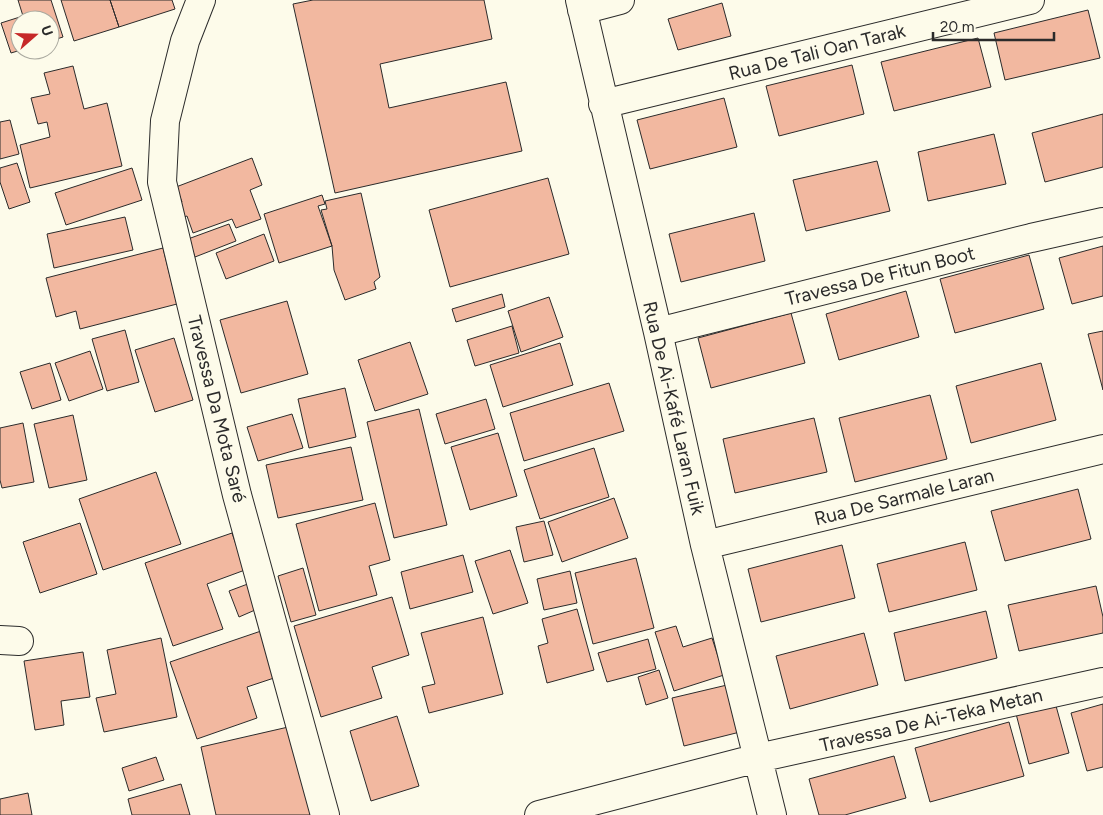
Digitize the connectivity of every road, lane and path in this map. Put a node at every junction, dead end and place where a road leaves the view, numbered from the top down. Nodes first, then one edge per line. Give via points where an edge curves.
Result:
1 (202, 0) edge
2 (620, 0) edge
3 (1030, 0) edge
4 (581, 5) edge
5 (603, 104) junction
6 (1103, 222) edge
7 (658, 332) junction
8 (1103, 449) edge
9 (705, 545) junction
10 (1103, 682) edge
11 (758, 758) junction
12 (325, 815) edge
13 (538, 815) edge
14 (772, 815) edge

1 - 12 street, Travessa Da Mota Saré via 185,42 165,121 162,182 237,495
2 - 4 street
3 - 5 street, Rua De Tali Oan Tarak
4 - 5 street, Rua De Ai-Kafé Laran Fuik
5 - 7 street, Rua De Ai-Kafé Laran Fuik
6 - 7 street, Travessa De Fitun Boot
7 - 9 street, Rua De Ai-Kafé Laran Fuik
8 - 9 street, Rua De Sarmale Laran
9 - 11 street, Rua De Ai-Kafé Laran Fuik
10 - 11 street, Travessa De Ai-Teka Metan
11 - 13 street, Travessa De Ai-Teka Metan
11 - 14 street, Rua De Ai-Kafé Laran Fuik

